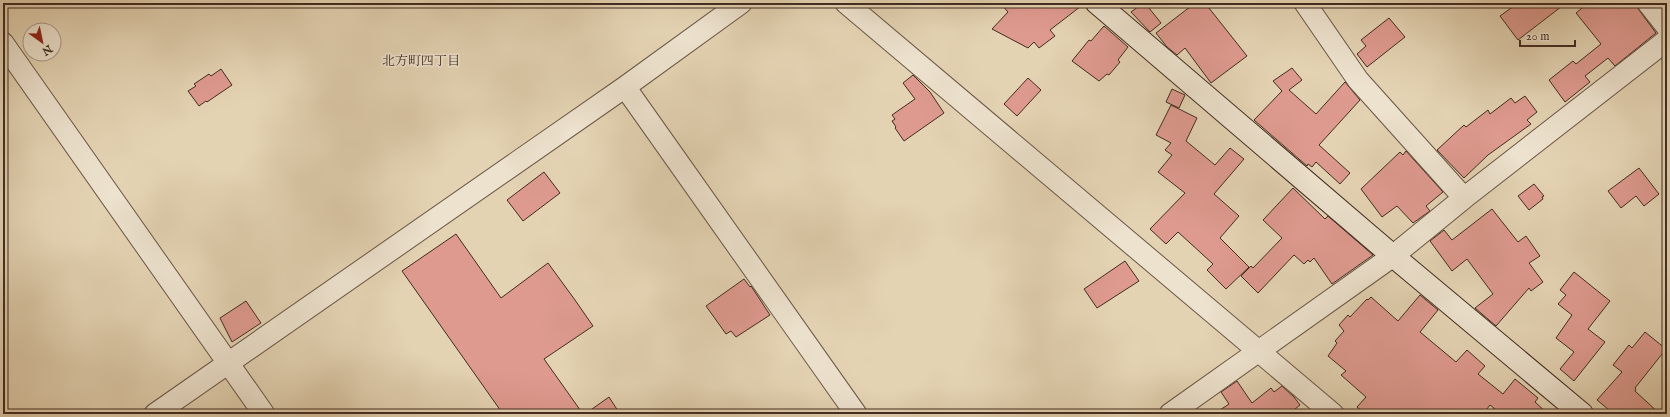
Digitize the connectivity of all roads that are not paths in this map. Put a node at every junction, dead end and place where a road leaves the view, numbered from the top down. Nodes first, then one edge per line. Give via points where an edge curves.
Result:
1 (741, 3) edge
2 (846, 3) edge
3 (1097, 3) edge
4 (1305, 3) edge
5 (1648, 3) edge
6 (1667, 27) edge
7 (1667, 40) edge
8 (3, 43) edge
9 (625, 87) junction
10 (1464, 198) junction
11 (1394, 256) junction
12 (1260, 352) junction
13 (228, 363) junction
14 (155, 414) edge
15 (264, 414) edge
16 (856, 414) edge
17 (1170, 414) edge
18 (1333, 414) edge
19 (1582, 414) edge

1 - 9 street
2 - 12 street
3 - 11 street
4 - 10 street via 1358,80
5 - 6 street
7 - 10 street
8 - 13 street
9 - 13 street
9 - 16 street
10 - 11 street
11 - 12 street
11 - 19 street
12 - 17 street
12 - 18 street
13 - 14 street
13 - 15 street

